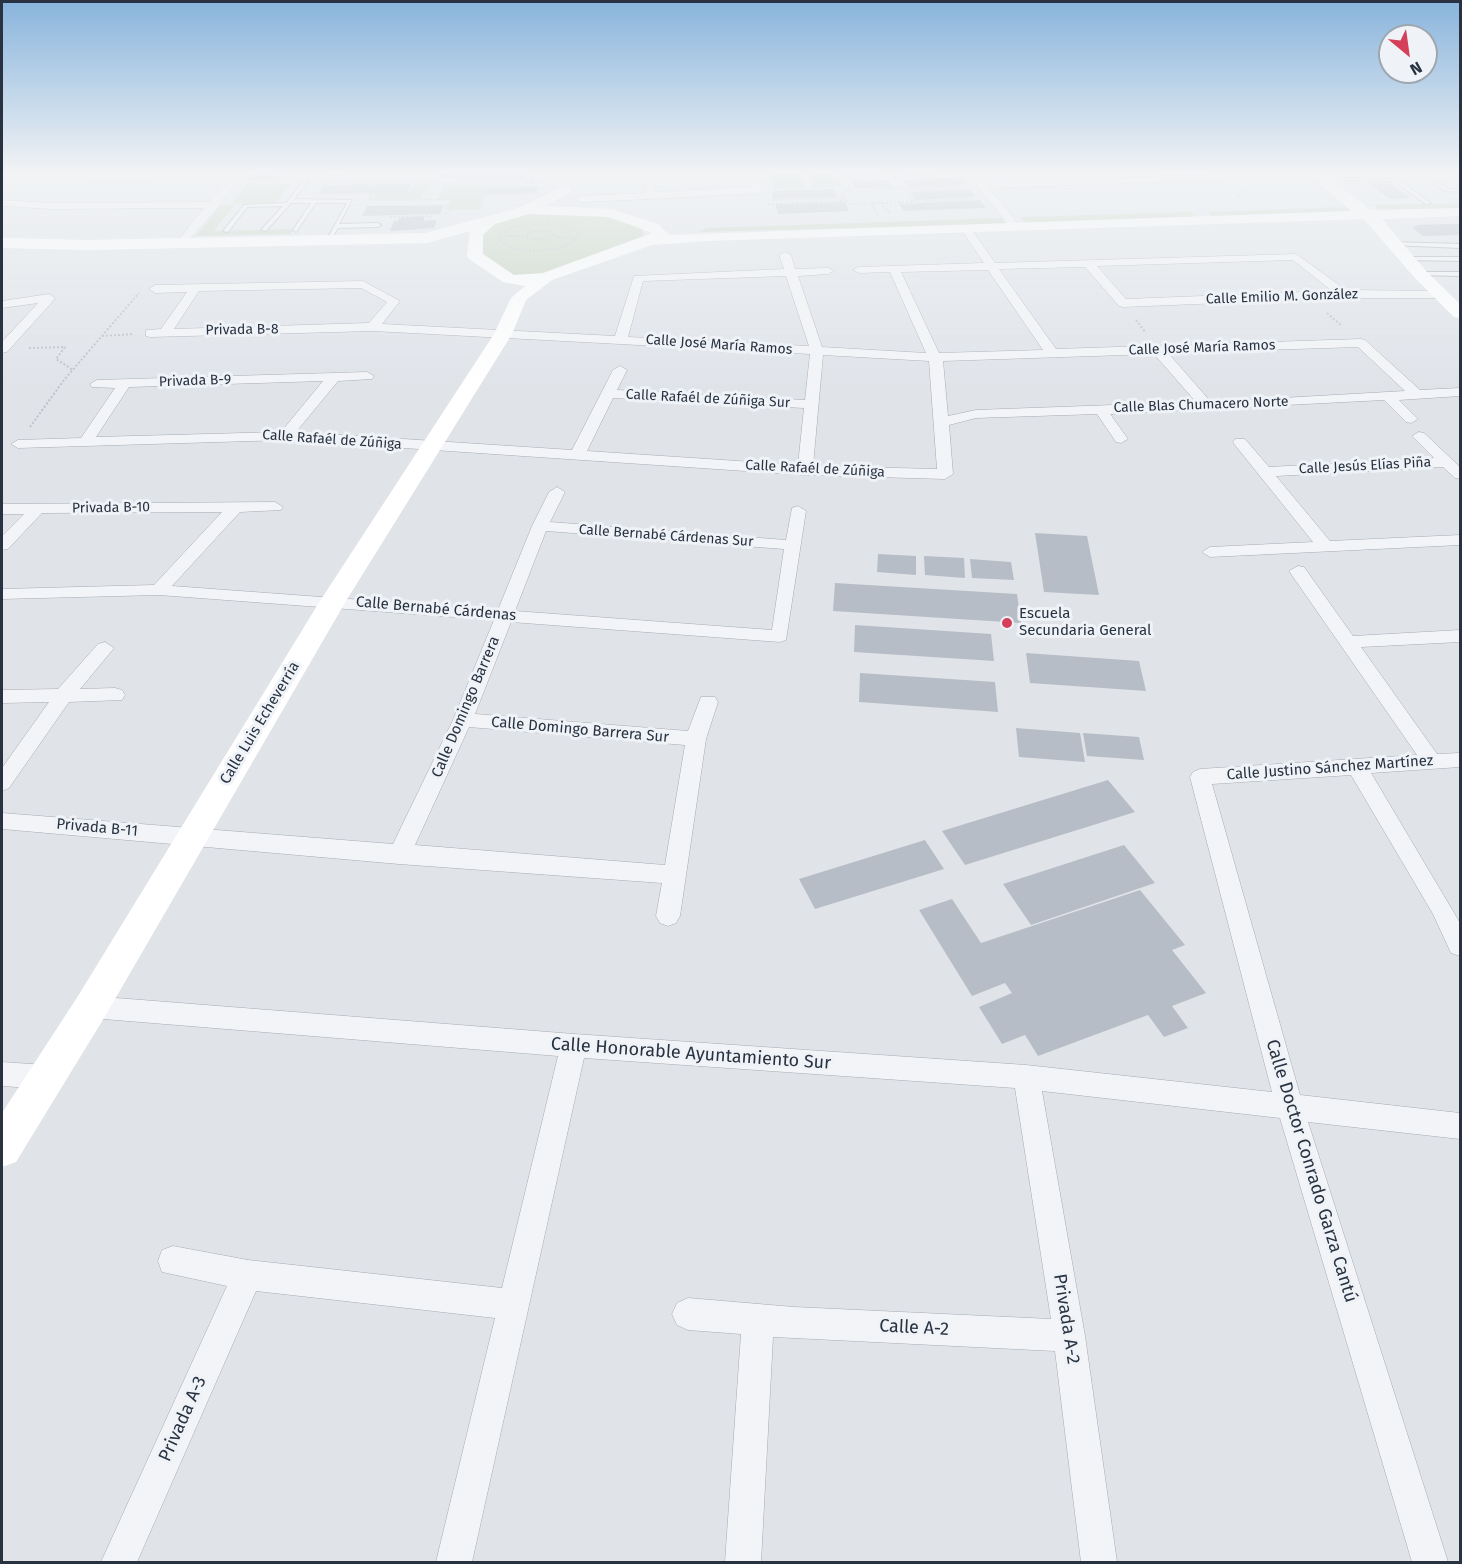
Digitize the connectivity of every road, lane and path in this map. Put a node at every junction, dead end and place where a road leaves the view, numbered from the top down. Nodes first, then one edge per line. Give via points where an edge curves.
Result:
1 (2, 243) edge
2 (181, 243) edge
3 (442, 243) edge
4 (476, 243) edge
5 (503, 243) edge
6 (540, 243) edge
7 (569, 243) edge
8 (630, 243) edge
9 (780, 243) edge
10 (975, 243) edge
11 (1392, 243) joint
12 (88, 245) junction
13 (1461, 246) edge
14 (538, 251) junction
15 (476, 256) junction
16 (1406, 259) junction
17 (1461, 259) edge
18 (6, 260) dead end
19 (1088, 263) junction
20 (991, 266) junction
21 (894, 269) junction
22 (859, 270) dead end
23 (828, 271) dead end
24 (792, 272) junction
25 (1420, 274) junction
26 (1461, 274) edge
27 (150, 287) joint
28 (196, 288) junction
29 (514, 289) junction
30 (1343, 294) junction
31 (1442, 294) junction
32 (1309, 296) junction
33 (1123, 303) junction
34 (2, 304) edge
35 (1461, 313) edge
36 (373, 327) junction
37 (165, 332) junction
38 (150, 333) joint
39 (503, 334) junction
40 (102, 336) junction
41 (621, 339) junction
42 (1361, 344) junction
43 (2, 348) edge
44 (1158, 350) junction
45 (817, 351) junction
46 (1052, 353) junction
47 (935, 357) junction
48 (73, 369) junction
49 (620, 370) dead end
50 (367, 376) dead end
51 (334, 377) junction
52 (97, 384) dead end
53 (124, 384) junction
54 (60, 385) dead end
55 (1461, 392) edge
56 (607, 394) junction
57 (1418, 395) junction
58 (1388, 397) junction
59 (810, 404) junction
60 (1207, 406) junction
61 (1101, 410) junction
62 (1411, 419) dead end
63 (942, 422) junction
64 (285, 435) junction
65 (1419, 436) dead end
66 (1121, 439) dead end
67 (86, 441) junction
68 (1240, 442) dead end
69 (18, 444) dead end
70 (433, 447) junction
71 (578, 454) junction
72 (1447, 462) junction
73 (805, 470) junction
74 (1264, 472) junction
75 (1461, 475) edge
76 (556, 492) dead end
77 (236, 507) junction
78 (275, 507) dead end
79 (2, 509) edge
80 (37, 509) junction
81 (798, 511) dead end
82 (540, 526) junction
83 (1461, 540) edge
84 (2, 545) edge
85 (792, 545) junction
86 (1325, 546) junction
87 (1210, 552) dead end
88 (1298, 571) dead end
89 (159, 590) junction
90 (2, 594) edge
91 (333, 601) junction
92 (505, 614) junction
93 (1461, 636) edge
94 (1349, 642) junction
95 (105, 648) dead end
96 (64, 694) junction
97 (115, 695) dead end
98 (2, 696) edge
99 (708, 702) dead end
100 (463, 720) junction
101 (696, 739) junction
102 (1461, 760) edge
103 (1432, 762) junction
104 (1357, 767) junction
105 (1200, 777) joint
106 (2, 783) edge
107 (2, 821) edge
108 (192, 836) junction
109 (399, 855) junction
110 (674, 875) junction
111 (1451, 908) edge
112 (668, 916) dead end
113 (1461, 946) edge
114 (91, 1007) junction
115 (574, 1046) junction
116 (2, 1074) edge
117 (46, 1077) junction
118 (1026, 1077) junction
119 (1290, 1107) junction
120 (1461, 1126) edge
121 (2, 1148) edge
122 (174, 1261) dead end
123 (248, 1275) junction
124 (514, 1305) junction
125 (688, 1314) dead end
126 (758, 1321) junction
127 (1069, 1336) junction
128 (119, 1563) edge
129 (454, 1563) edge
130 (743, 1563) edge
131 (1099, 1563) edge
132 (1430, 1563) edge

1 - 12 main road
2 - 12 main road
3 - 15 main road
4 - 15 main road
5 - 14 path via 511,248
6 - 14 path
7 - 14 path
8 - 29 main road, Calle Luis Echeverría
9 - 24 street
10 - 20 street
11 - 13 lane
11 - 16 main road
12 - 18 main road
15 - 29 main road
16 - 17 lane
16 - 25 main road
19 - 20 street
19 - 30 street via 1296,257
19 - 33 street
20 - 21 street
20 - 46 street
21 - 22 street
21 - 47 street
23 - 24 street
24 - 41 street via 638,278
24 - 45 street
25 - 26 lane
25 - 31 main road
27 - 28 street
27 - 40 path
28 - 36 street via 363,284 394,301
28 - 37 street
29 - 39 main road, Calle Luis Echeverría
30 - 31 street, Calle Emilio M. González
30 - 32 street, Calle Emilio M. González
31 - 35 main road
32 - 33 street, Calle Emilio M. González
32 - 42 path
33 - 44 path
34 - 43 street via 49,298
36 - 37 street, Privada B-8
36 - 39 street, Privada B-8
37 - 38 street, Privada B-8
38 - 40 path
39 - 41 street, Calle José María Ramos
39 - 70 main road, Calle Luis Echeverría
40 - 48 path
41 - 45 street, Calle José María Ramos
42 - 44 street, Calle José María Ramos
42 - 57 street
43 - 48 path via 65,347 56,359
44 - 46 street, Calle José María Ramos
44 - 60 street
45 - 47 street, Calle José María Ramos
45 - 59 street
46 - 47 street, Calle José María Ramos
47 - 63 street
48 - 54 path
49 - 56 street
50 - 51 street, Privada B-9
51 - 53 street, Privada B-9
51 - 64 street
52 - 53 street, Privada B-9
53 - 67 street
55 - 57 street, Calle Blas Chumacero Norte
56 - 59 street, Calle Rafaél de Zúñiga Sur
56 - 71 street
57 - 58 street, Calle Blas Chumacero Norte
58 - 60 street, Calle Blas Chumacero Norte
58 - 62 street
59 - 73 street
60 - 61 street, Calle Blas Chumacero Norte
61 - 63 street, Calle Blas Chumacero Norte via 976,414
61 - 66 street
63 - 73 street, Calle Rafaél de Zúñiga via 945,474
64 - 67 street, Calle Rafaél de Zúñiga
64 - 70 street, Calle Rafaél de Zúñiga
65 - 72 street
67 - 69 street, Calle Rafaél de Zúñiga
68 - 74 street
70 - 71 street, Calle Rafaél de Zúñiga
70 - 91 main road, Calle Luis Echeverría
71 - 73 street, Calle Rafaél de Zúñiga
72 - 74 street, Calle Jesús Elías Piña
72 - 75 street, Calle Jesús Elías Piña
74 - 86 street
76 - 82 street, Calle Domingo Barrera
77 - 78 street, Privada B-10
77 - 80 street, Privada B-10
77 - 89 street
79 - 80 street, Privada B-10
80 - 84 street
81 - 85 street
82 - 85 street, Calle Bernabé Cárdenas Sur
82 - 92 street, Calle Domingo Barrera
83 - 86 street
85 - 92 street, Calle Bernabé Cárdenas via 780,636
86 - 87 street
88 - 94 street
89 - 90 street, Calle Bernabé Cárdenas
89 - 91 street, Calle Bernabé Cárdenas
91 - 92 street, Calle Bernabé Cárdenas
91 - 108 main road, Calle Luis Echeverría
92 - 100 street, Calle Domingo Barrera
93 - 94 street
94 - 103 street
95 - 96 street
96 - 97 street
96 - 98 street
96 - 106 street
99 - 101 street
100 - 101 street, Calle Domingo Barrera Sur
100 - 109 street, Calle Domingo Barrera
101 - 110 street
102 - 103 street, Calle Justino Sánchez Martínez
103 - 104 street, Calle Justino Sánchez Martínez
104 - 105 street, Calle Justino Sánchez Martínez
104 - 111 street
105 - 119 street, Calle Doctor Conrado Garza Cantú
107 - 108 street, Privada B-11
108 - 109 street
108 - 114 main road, Calle Luis Echeverría
109 - 110 street
110 - 112 street
111 - 113 street
114 - 115 street, Calle Honorable Ayuntamiento Sur
114 - 117 main road, Calle Luis Echeverría
115 - 118 street, Calle Honorable Ayuntamiento Sur
115 - 124 street
116 - 117 street
117 - 121 main road, Calle Luis Echeverría
118 - 119 street, Calle Honorable Ayuntamiento Sur
118 - 127 street, Privada A-2
119 - 120 street, Calle Honorable Ayuntamiento Sur
119 - 132 street, Calle Doctor Conrado Garza Cantú
122 - 123 street
123 - 124 street
123 - 128 street, Privada A-3
124 - 129 street
125 - 126 street, Calle A-2
126 - 127 street, Calle A-2
126 - 130 street
127 - 131 street, Privada A-2

